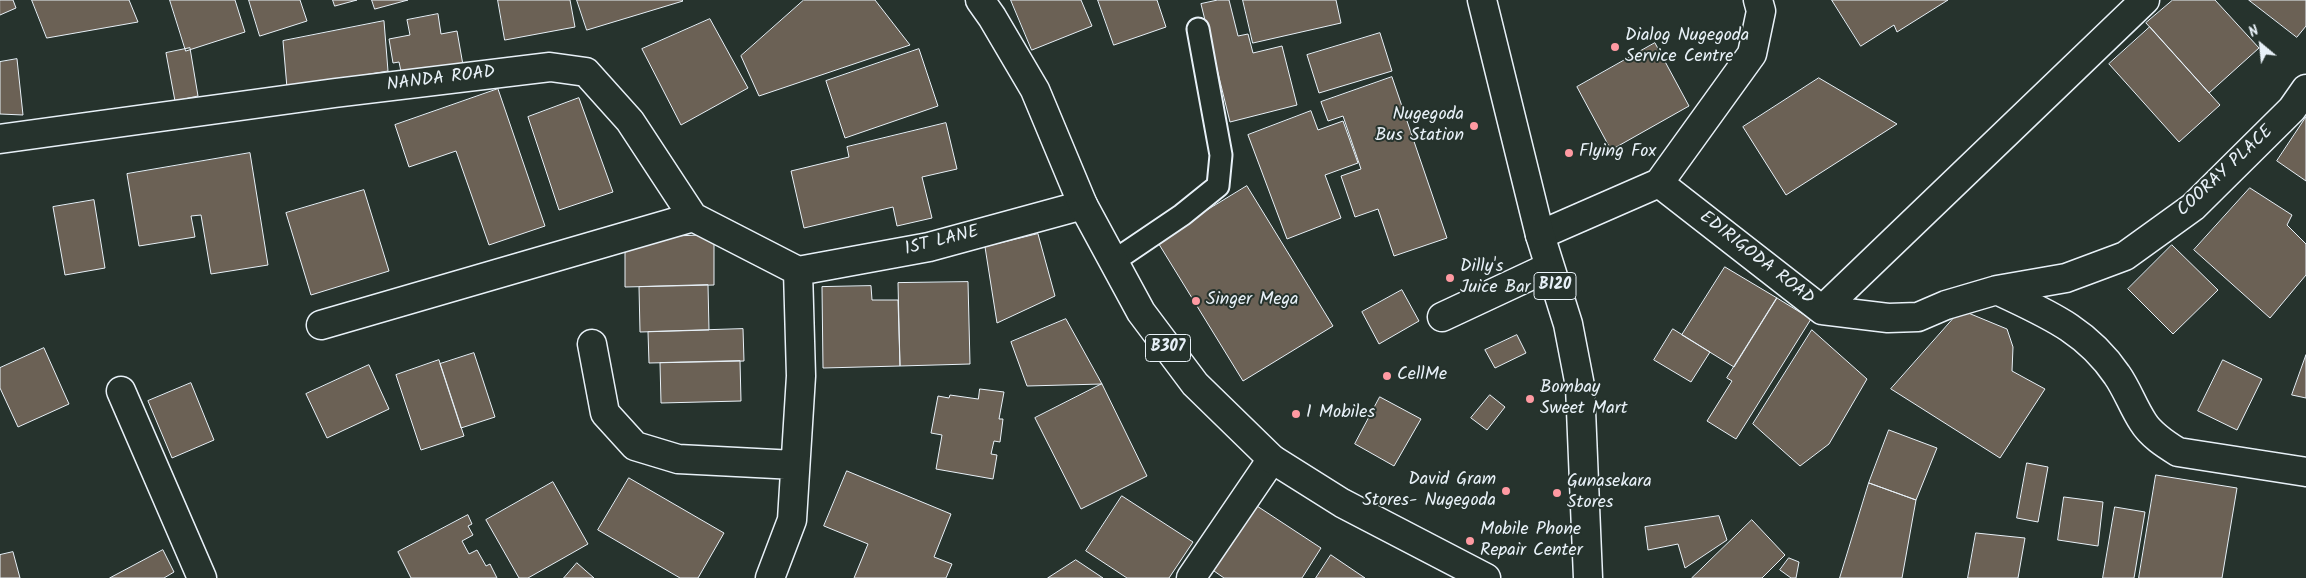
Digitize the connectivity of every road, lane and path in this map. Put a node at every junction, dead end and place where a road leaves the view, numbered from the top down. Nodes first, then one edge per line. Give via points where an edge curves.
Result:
1 (980, 0) edge
2 (1482, 0) edge
3 (1758, 0) edge
4 (2145, 0) edge
5 (1198, 29) dead end
6 (2306, 89) edge
7 (0, 139) edge
8 (1659, 183) junction
9 (1084, 205) junction
10 (692, 217) junction
11 (1540, 235) junction
12 (1114, 261) junction
13 (1549, 267) junction
14 (798, 271) junction
15 (1997, 290) junction
16 (1822, 310) junction
17 (1442, 317) dead end
18 (321, 325) dead end
19 (592, 344) dead end
20 (121, 391) dead end
21 (1272, 459) junction
22 (795, 464) junction
23 (2306, 472) edge
24 (202, 578) edge
25 (770, 578) edge
26 (1191, 578) edge
27 (1486, 578) edge
28 (1588, 578) edge

1 - 9 street, B307 via 1034,90
2 - 11 street, B120
3 - 8 street via 1761,11 1752,54
4 - 16 street
5 - 12 lane via 1221,155 1218,186
6 - 15 street, COORAY PLACE via 2292,109 2193,207 2126,256 2066,278
7 - 10 street, NANDA ROAD via 550,67 586,72 630,121
8 - 11 street
8 - 16 street, EDIRIGODA ROAD
9 - 12 street, B307
9 - 14 street, 1ST LANE via 929,247
10 - 14 street
10 - 18 street
11 - 13 street, B120
12 - 21 street, B307 via 1141,312 1195,384
13 - 17 street
13 - 28 street, B120 via 1568,324 1580,386
14 - 22 street via 801,376
15 - 16 street, EDIRIGODA ROAD via 1918,317 1888,318
15 - 23 street via 2083,335 2117,374 2144,423 2161,441 2178,452
19 - 22 street via 605,413 635,446 678,459
20 - 24 street
21 - 26 street
21 - 27 street, B307 via 1342,503
22 - 25 street via 792,520

